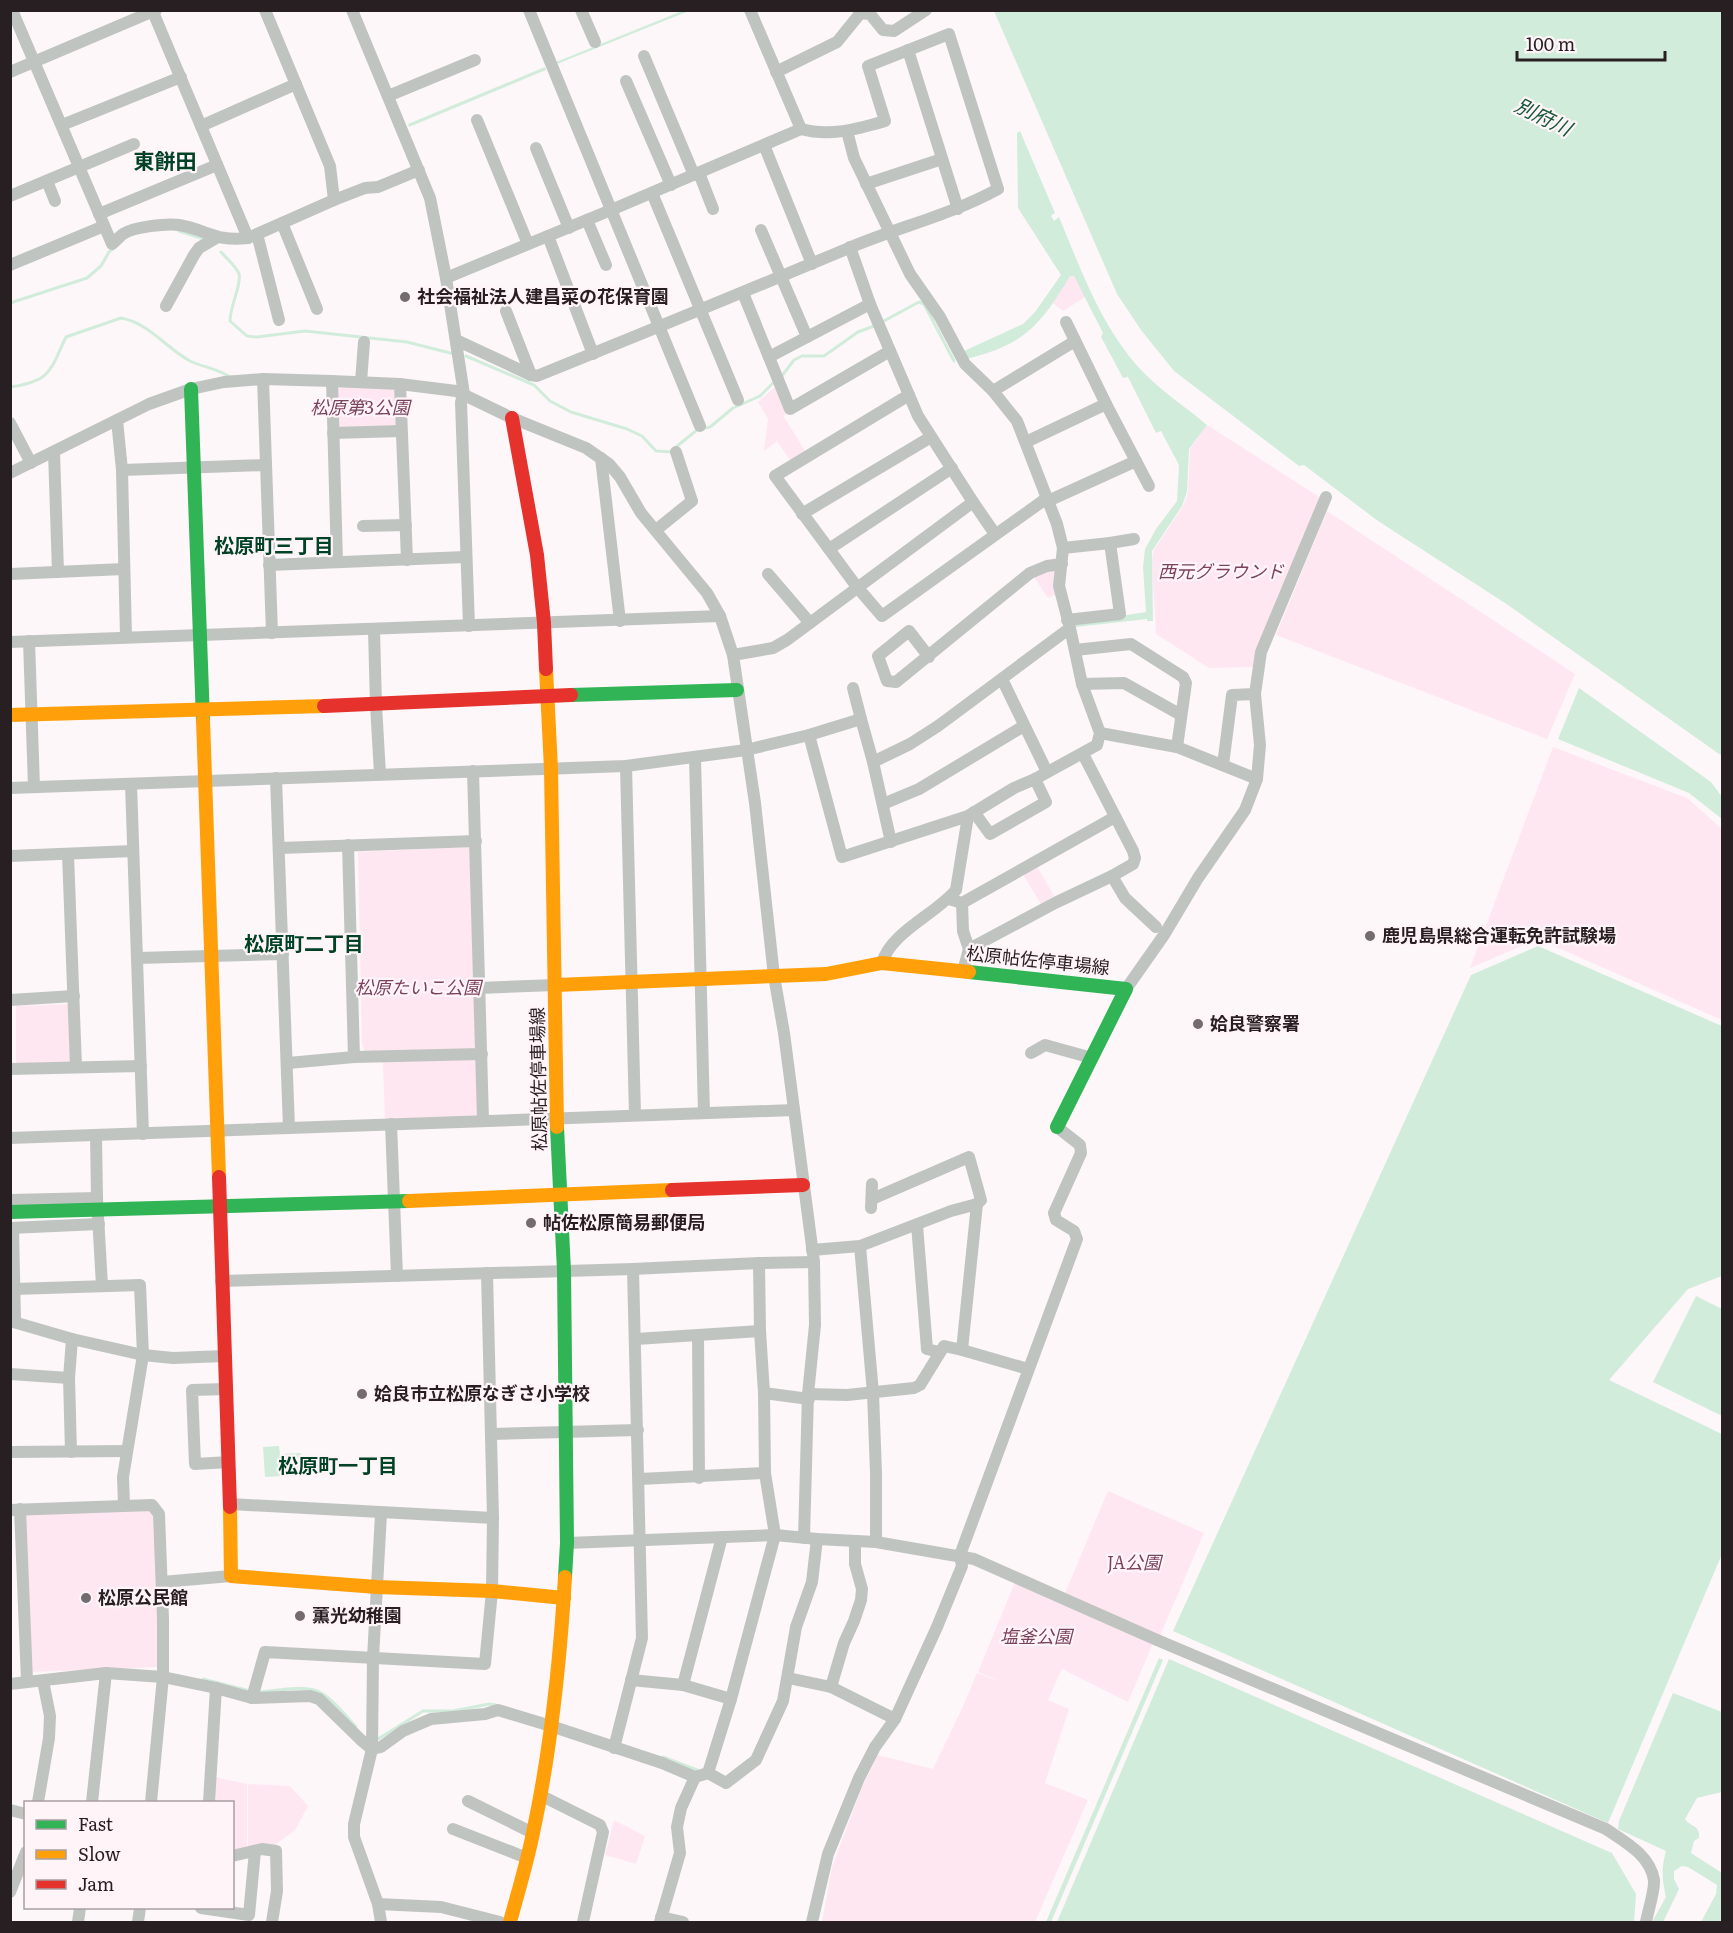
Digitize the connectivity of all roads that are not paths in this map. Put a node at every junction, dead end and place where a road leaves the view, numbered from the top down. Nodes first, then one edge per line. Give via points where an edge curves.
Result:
1 (12, 10) edge
2 (265, 10) edge
3 (529, 10) edge
4 (581, 10) edge
5 (750, 10) edge
6 (926, 10) edge
7 (155, 11) edge
8 (355, 11) edge
9 (861, 12) edge
10 (595, 42) dead end
11 (908, 50) junction
12 (644, 56) dead end
13 (475, 60) dead end
14 (33, 63) junction
15 (10, 72) edge
16 (776, 72) junction
17 (180, 77) junction
18 (626, 81) dead end
19 (296, 84) junction
20 (388, 96) junction
21 (477, 120) dead end
22 (62, 125) junction
23 (201, 126) junction
24 (801, 129) junction
25 (847, 131) junction
26 (134, 144) dead end
27 (764, 145) junction
28 (536, 148) dead end
29 (942, 159) junction
30 (217, 165) junction
31 (79, 168) junction
32 (419, 170) junction
33 (696, 174) junction
34 (47, 181) junction
35 (866, 184) junction
36 (671, 185) junction
37 (652, 193) junction
38 (10, 196) edge
39 (334, 200) junction
40 (55, 201) dead end
41 (713, 209) dead end
42 (958, 209) junction
43 (611, 210) junction
44 (99, 214) junction
45 (587, 220) junction
46 (282, 223) junction
47 (104, 226) junction
48 (569, 228) junction
49 (761, 230) dead end
50 (888, 232) junction
51 (253, 236) junction
52 (548, 236) junction
53 (216, 238) junction
54 (528, 244) junction
55 (850, 248) junction
56 (812, 264) junction
57 (10, 265) edge
58 (606, 266) dead end
59 (781, 277) junction
60 (446, 278) junction
61 (743, 293) junction
62 (870, 304) junction
63 (166, 306) dead end
64 (316, 309) dead end
65 (701, 310) junction
66 (506, 311) dead end
67 (279, 320) dead end
68 (1066, 322) dead end
69 (659, 327) junction
70 (807, 337) junction
71 (456, 340) junction
72 (1075, 341) junction
73 (364, 342) dead end
74 (890, 351) junction
75 (593, 354) junction
76 (769, 357) junction
77 (531, 375) junction
78 (263, 379) junction
79 (332, 381) junction
80 (361, 382) junction
81 (400, 384) junction
82 (190, 389) junction
83 (993, 392) junction
84 (464, 394) junction
85 (909, 395) junction
86 (738, 400) dead end
87 (1106, 404) junction
88 (512, 418) junction
89 (117, 420) junction
90 (10, 423) edge
91 (700, 426) dead end
92 (401, 432) junction
93 (333, 433) junction
94 (931, 437) junction
95 (1026, 442) junction
96 (54, 452) junction
97 (676, 452) dead end
98 (601, 458) junction
99 (1136, 461) junction
100 (31, 463) junction
101 (265, 465) junction
102 (952, 468) junction
103 (194, 469) junction
104 (122, 470) junction
105 (10, 473) edge
106 (1149, 486) dead end
107 (1326, 497) dead end
108 (1048, 499) junction
109 (973, 502) junction
110 (802, 514) junction
111 (363, 525) dead end
112 (406, 525) junction
113 (656, 530) junction
114 (995, 534) junction
115 (1134, 539) dead end
116 (1110, 543) junction
117 (1063, 548) junction
118 (829, 549) junction
119 (465, 557) junction
120 (408, 560) junction
121 (337, 562) junction
122 (1062, 564) junction
123 (269, 565) junction
124 (124, 569) junction
125 (58, 572) junction
126 (10, 574) edge
127 (768, 574) dead end
128 (857, 587) junction
129 (720, 616) junction
130 (620, 621) junction
131 (544, 623) junction
132 (810, 623) junction
133 (1069, 624) junction
134 (469, 626) junction
135 (374, 630) junction
136 (272, 633) junction
137 (198, 636) junction
138 (126, 637) junction
139 (29, 641) junction
140 (10, 642) edge
141 (1075, 650) junction
142 (733, 655) junction
143 (928, 657) dead end
144 (1002, 679) junction
145 (1082, 684) junction
146 (853, 688) dead end
147 (737, 690) junction
148 (1255, 694) junction
149 (548, 696) junction
150 (376, 705) junction
151 (202, 708) junction
152 (10, 714) edge
153 (32, 714) junction
154 (1181, 715) junction
155 (861, 719) junction
156 (1024, 726) junction
157 (1100, 733) junction
158 (809, 735) junction
159 (1177, 747) junction
160 (746, 750) junction
161 (1083, 754) junction
162 (694, 757) junction
163 (873, 762) junction
164 (1223, 765) junction
165 (626, 766) junction
166 (551, 769) junction
167 (473, 771) junction
168 (1047, 772) junction
169 (380, 774) junction
170 (276, 778) junction
171 (1035, 779) junction
172 (1257, 779) junction
173 (205, 782) junction
174 (131, 784) junction
175 (34, 787) junction
176 (10, 788) edge
177 (883, 804) junction
178 (971, 814) junction
179 (1115, 817) junction
180 (476, 841) junction
181 (891, 842) junction
182 (348, 845) junction
183 (280, 848) junction
184 (133, 851) junction
185 (69, 854) junction
186 (10, 856) edge
187 (1112, 876) junction
188 (949, 898) junction
189 (962, 903) junction
190 (1156, 927) dead end
191 (969, 949) junction
192 (283, 954) junction
193 (210, 956) junction
194 (137, 958) junction
195 (882, 963) junction
196 (963, 971) junction
197 (774, 976) junction
198 (700, 979) junction
199 (631, 981) junction
200 (556, 985) junction
201 (479, 988) junction
202 (1126, 989) junction
203 (74, 996) junction
204 (10, 1000) edge
205 (1031, 1053) dead end
206 (482, 1054) junction
207 (354, 1057) junction
208 (1092, 1058) junction
209 (288, 1063) junction
210 (141, 1066) junction
211 (76, 1067) junction
212 (10, 1069) edge
213 (794, 1110) junction
214 (704, 1113) junction
215 (635, 1116) junction
216 (557, 1118) junction
217 (483, 1120) junction
218 (391, 1124) junction
219 (1057, 1127) joint
220 (289, 1128) junction
221 (217, 1132) junction
222 (142, 1134) junction
223 (96, 1136) junction
224 (10, 1138) edge
225 (872, 1184) dead end
226 (803, 1185) junction
227 (560, 1196) junction
228 (10, 1200) edge
229 (394, 1202) junction
230 (977, 1204) junction
231 (220, 1206) junction
232 (96, 1211) junction
233 (10, 1212) edge
234 (917, 1225) junction
235 (12, 1228) edge
236 (860, 1245) junction
237 (813, 1256) junction
238 (759, 1263) junction
239 (633, 1269) junction
240 (564, 1271) junction
241 (487, 1273) junction
242 (397, 1276) junction
243 (221, 1281) junction
244 (102, 1286) junction
245 (14, 1289) junction
246 (13, 1321) edge
247 (759, 1331) junction
248 (698, 1335) junction
249 (72, 1339) junction
250 (636, 1339) junction
251 (962, 1350) junction
252 (939, 1352) junction
253 (142, 1355) junction
254 (225, 1356) junction
255 (1028, 1370) junction
256 (10, 1374) edge
257 (69, 1378) junction
258 (226, 1389) junction
259 (764, 1393) junction
260 (873, 1393) junction
261 (808, 1397) junction
262 (638, 1430) junction
263 (567, 1433) junction
264 (492, 1434) junction
265 (127, 1450) junction
266 (10, 1452) edge
267 (71, 1452) junction
268 (229, 1462) junction
269 (765, 1473) junction
270 (699, 1478) junction
271 (639, 1479) junction
272 (230, 1504) junction
273 (124, 1505) junction
274 (15, 1510) edge
275 (381, 1514) junction
276 (493, 1518) junction
277 (775, 1535) junction
278 (722, 1537) junction
279 (804, 1538) junction
280 (817, 1539) junction
281 (641, 1541) junction
282 (855, 1541) junction
283 (876, 1542) junction
284 (567, 1543) junction
285 (960, 1555) junction
286 (231, 1576) junction
287 (162, 1582) junction
288 (378, 1587) junction
289 (492, 1592) junction
290 (564, 1598) junction
291 (373, 1658) junction
292 (106, 1673) junction
293 (163, 1677) junction
294 (788, 1678) junction
295 (631, 1680) junction
296 (27, 1681) junction
297 (43, 1681) junction
298 (10, 1684) edge
299 (683, 1685) junction
300 (831, 1687) junction
301 (216, 1688) junction
302 (252, 1698) junction
303 (731, 1699) junction
304 (895, 1719) junction
305 (551, 1726) junction
306 (614, 1748) junction
307 (372, 1749) junction
308 (708, 1773) junction
309 (695, 1777) junction
310 (540, 1796) junction
311 (38, 1801) edge
312 (92, 1801) edge
313 (151, 1801) edge
314 (209, 1801) edge
315 (468, 1801) dead end
316 (453, 1829) dead end
317 (533, 1833) junction
318 (255, 1851) junction
319 (24, 1855) edge
320 (234, 1856) edge
321 (527, 1857) junction
322 (14, 1870) edge
323 (10, 1892) edge
324 (378, 1904) junction
325 (208, 1909) edge
326 (464, 1918) edge
327 (660, 1920) edge
328 (272, 1923) edge
329 (381, 1923) edge
330 (500, 1923) edge
331 (510, 1923) edge
332 (583, 1923) edge
333 (683, 1923) edge
334 (812, 1923) edge
335 (1646, 1923) edge

1 - 14 street
2 - 19 street
3 - 43 street
4 - 10 street
5 - 16 street
6 - 9 street via 894,31 883,30 870,14
7 - 14 street
7 - 17 street
8 - 20 street
9 - 16 street via 837,42
11 - 25 street via 868,66 885,121
11 - 29 street
11 - 42 street via 949,34 998,189
12 - 33 street
13 - 20 street
14 - 15 street
14 - 22 street
16 - 24 street
17 - 22 street
17 - 23 street
18 - 36 street
19 - 23 street
19 - 39 street via 330,166
20 - 32 street
21 - 54 street
22 - 31 street
23 - 30 street
24 - 25 street
24 - 27 street
25 - 35 street
26 - 31 street
27 - 33 street
27 - 56 street
28 - 48 street
29 - 35 street
29 - 42 street
30 - 44 street
30 - 51 street
31 - 34 street
31 - 44 street
32 - 39 street
32 - 60 street via 430,198
33 - 36 street
33 - 41 street
34 - 38 street
34 - 40 street
35 - 50 street
36 - 37 street
37 - 43 street
37 - 65 street
39 - 46 street
42 - 50 street
43 - 45 street
43 - 69 street
44 - 47 street
45 - 48 street
45 - 58 street
46 - 51 street
46 - 64 street
47 - 53 street via 112,244 134,229 176,224
47 - 57 street
48 - 52 street
49 - 59 street
50 - 55 street
50 - 83 street via 965,364
51 - 53 street
51 - 67 street
52 - 54 street
52 - 75 street
53 - 63 street via 199,248
54 - 60 street
55 - 56 street
55 - 62 street
56 - 59 street
59 - 61 street
59 - 70 street
60 - 71 street
61 - 65 street
61 - 76 street
62 - 70 street
62 - 74 street
65 - 69 street
65 - 86 street
66 - 77 street
68 - 72 street
69 - 75 street
69 - 91 street
70 - 76 street
71 - 77 street
71 - 84 street
72 - 83 street
72 - 87 street
73 - 80 street
74 - 76 street via 790,409
74 - 85 street
75 - 77 street
78 - 79 street
78 - 82 street
78 - 101 street
79 - 80 street
79 - 93 street
80 - 81 street
81 - 84 street
81 - 92 street
82 - 89 street
82 - 103 street
83 - 95 street via 1017,421
84 - 88 street
84 - 119 street via 461,402
85 - 94 street
85 - 110 street via 775,476
87 - 95 street
87 - 99 street
88 - 98 street
88 - 131 street via 537,555
89 - 96 street
89 - 104 street
90 - 100 street
92 - 93 street
92 - 112 street
93 - 121 street
94 - 102 street
94 - 110 street
95 - 108 street
96 - 100 street
96 - 125 street
97 - 113 street via 692,501
98 - 113 street via 620,477
98 - 130 street
99 - 106 street
99 - 108 street
100 - 105 street
101 - 103 street
101 - 123 street
102 - 109 street
102 - 118 street
103 - 104 street
103 - 137 street
104 - 124 street
107 - 148 street via 1261,652
108 - 114 street
108 - 117 street
109 - 114 street
109 - 128 street
110 - 118 street
111 - 112 street
112 - 120 street
113 - 129 street via 707,593
114 - 128 street via 882,616
115 - 116 street
116 - 117 street
116 - 133 street via 1120,614
117 - 122 street
118 - 128 street
119 - 120 street
119 - 134 street
120 - 121 street
121 - 123 street
122 - 133 street via 1059,586
122 - 143 street via 1030,573
123 - 136 street
124 - 125 street
124 - 138 street
125 - 126 street
127 - 132 street
128 - 132 street
129 - 130 street
129 - 142 street
130 - 131 street
131 - 134 street
131 - 149 street
132 - 142 street via 773,648
133 - 141 street
133 - 144 street
134 - 135 street
135 - 136 street
135 - 150 street
136 - 137 street
137 - 138 street
137 - 151 street
138 - 139 street
139 - 140 street
139 - 153 street
141 - 145 street
141 - 154 street via 1131,644 1183,677 1186,683
142 - 147 street
144 - 156 street
144 - 163 street via 910,744
145 - 154 street via 1124,683
145 - 157 street
146 - 155 street
147 - 149 street
147 - 160 street
148 - 164 street via 1233,695
148 - 172 street via 1260,745
149 - 150 street
149 - 166 street
150 - 151 street
150 - 169 street
151 - 153 street
151 - 173 street
152 - 153 street
153 - 175 street
154 - 159 street
155 - 158 street
155 - 163 street
156 - 168 street
156 - 177 street via 919,789
157 - 159 street
157 - 161 street via 1097,745
158 - 160 street
158 - 181 street via 842,857
159 - 164 street
160 - 162 street
160 - 197 street
161 - 168 street
161 - 179 street
162 - 165 street
162 - 198 street
163 - 177 street
164 - 172 street
165 - 166 street
165 - 199 street
166 - 167 street
166 - 200 street
167 - 169 street
167 - 180 street
168 - 171 street
169 - 170 street
170 - 173 street
170 - 183 street
171 - 178 street
171 - 178 street via 1046,802 990,834
172 - 202 street via 1245,810
173 - 174 street
173 - 193 street
174 - 175 street
174 - 184 street
175 - 176 street
177 - 181 street
178 - 181 street
178 - 188 street via 960,876
179 - 187 street via 1135,858 1133,864
179 - 189 street
180 - 182 street
180 - 201 street
182 - 183 street
182 - 207 street
183 - 192 street
184 - 185 street
184 - 194 street
185 - 186 street
185 - 203 street
187 - 190 street via 1125,898
187 - 191 street
188 - 189 street
188 - 195 street via 885,950
189 - 191 street via 963,931
191 - 196 street
192 - 193 street
192 - 209 street
193 - 194 street
193 - 221 street
194 - 210 street
195 - 196 street, 松原帖佐停車場線
195 - 197 street, 松原帖佐停車場線 via 826,974
196 - 202 street, 松原帖佐停車場線
197 - 198 street, 松原帖佐停車場線
197 - 213 street
198 - 199 street, 松原帖佐停車場線
198 - 214 street
199 - 200 street, 松原帖佐停車場線
199 - 215 street
200 - 201 street
200 - 216 street, 松原帖佐停車場線
201 - 206 street
202 - 208 street
203 - 204 street
203 - 211 street
205 - 208 street via 1045,1045
206 - 207 street
206 - 217 street
207 - 209 street
208 - 219 street
209 - 220 street
210 - 211 street
210 - 222 street
211 - 212 street
213 - 214 street
213 - 226 street
214 - 215 street
215 - 216 street
216 - 217 street
216 - 227 street, 松原帖佐停車場線
217 - 218 street
218 - 220 street
218 - 229 street
219 - 255 street via 1080,1145 1082,1153 1054,1213 1056,1220 1074,1231 1077,1239
220 - 221 street
221 - 222 street
221 - 231 street
222 - 223 street
223 - 224 street
223 - 232 street
225 - 230 street via 871,1203 969,1157 981,1200
226 - 227 street
226 - 237 street
227 - 229 street
227 - 240 street, 松原帖佐停車場線
228 - 232 street
229 - 231 street
229 - 242 street
230 - 234 street
230 - 251 street
231 - 232 street
231 - 243 street
232 - 233 street
232 - 235 street
232 - 244 street
234 - 236 street
234 - 252 street via 927,1349
235 - 245 street
236 - 237 street
236 - 260 street
237 - 238 street
237 - 261 street via 814,1325
238 - 239 street
238 - 247 street
239 - 240 street
239 - 250 street
240 - 241 street
240 - 263 street, 松原帖佐停車場線
241 - 242 street
241 - 264 street
242 - 243 street
243 - 254 street
244 - 245 street
244 - 253 street via 140,1285
245 - 246 street
246 - 249 street
247 - 248 street
247 - 259 street
248 - 250 street
248 - 270 street
249 - 253 street
249 - 257 street
250 - 262 street
251 - 252 street via 944,1346
251 - 255 street
252 - 260 street via 920,1385
253 - 254 street
253 - 265 street
254 - 258 street
255 - 285 street
256 - 257 street
257 - 267 street
258 - 268 street
258 - 268 street via 192,1390 195,1464
259 - 261 street
259 - 269 street
260 - 261 street
260 - 283 street
261 - 279 street
262 - 263 street
262 - 271 street
263 - 264 street
263 - 284 street, 松原帖佐停車場線
264 - 276 street
265 - 267 street
265 - 273 street
266 - 267 street
268 - 272 street
269 - 270 street
269 - 277 street
270 - 271 street
271 - 281 street
272 - 275 street
272 - 286 street
273 - 274 street
273 - 287 street via 152,1505 159,1514
274 - 296 street
275 - 276 street
275 - 288 street
276 - 289 street
277 - 278 street
277 - 279 street
277 - 303 street
278 - 281 street
278 - 299 street
279 - 280 street
280 - 282 street
280 - 294 street via 812,1582 796,1627
281 - 284 street
281 - 295 street via 642,1638
282 - 283 street
282 - 300 street via 861,1600
283 - 285 street
284 - 290 street, 松原帖佐停車場線
285 - 304 street via 962,1566 938,1627
285 - 335 street via 1606,1829 1647,1860 1654,1881
286 - 287 street
286 - 288 street
287 - 293 street
288 - 289 street
288 - 291 street
289 - 290 street
289 - 291 street via 485,1664
290 - 305 street, 松原帖佐停車場線
291 - 302 street via 265,1652
291 - 307 street
292 - 293 street
292 - 297 street
292 - 312 street
293 - 301 street
293 - 313 street
294 - 300 street
294 - 308 street via 783,1701 756,1760 726,1783
295 - 299 street
295 - 306 street
296 - 297 street
296 - 298 street
297 - 311 street via 50,1716
299 - 303 street
300 - 304 street
301 - 302 street
301 - 314 street
302 - 307 street via 300,1695 320,1699
303 - 308 street
304 - 334 street via 859,1778 828,1854
305 - 306 street
305 - 307 street via 498,1710 431,1719
305 - 310 street, 松原帖佐停車場線
306 - 309 street
307 - 324 street via 354,1838
308 - 309 street
309 - 327 street via 681,1808 677,1827 680,1853
310 - 317 street, 松原帖佐停車場線
310 - 332 street via 600,1825 603,1832
315 - 317 street
316 - 321 street
317 - 321 street, 松原帖佐停車場線
318 - 320 street
318 - 325 street via 249,1915
318 - 328 street via 276,1851 277,1891
319 - 322 street
321 - 331 street, 松原帖佐停車場線
322 - 323 street
324 - 326 street via 441,1906
324 - 329 street
326 - 330 street
327 - 333 street

